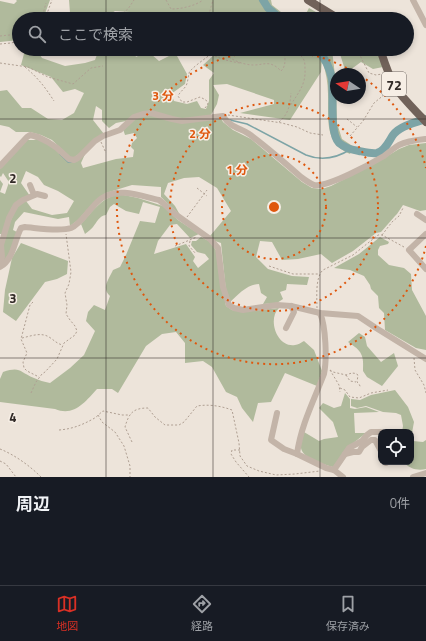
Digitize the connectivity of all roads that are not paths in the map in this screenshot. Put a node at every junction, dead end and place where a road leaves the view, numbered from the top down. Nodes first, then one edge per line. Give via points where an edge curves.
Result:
1 (308, 0) edge
2 (413, 0) edge
3 (328, 12) edge
4 (426, 25) edge
5 (383, 56) edge
6 (426, 122) edge
7 (426, 139) edge
8 (0, 166) edge
9 (30, 185) dead end
10 (34, 195) junction
11 (45, 196) dead end
12 (417, 214) dead end
13 (426, 220) edge
14 (426, 234) edge
15 (1, 249) edge
16 (0, 266) edge
17 (426, 269) edge
18 (292, 306) junction
19 (320, 313) junction
20 (286, 328) dead end
21 (426, 359) edge
22 (277, 413) dead end
23 (378, 432) edge
24 (378, 446) edge
25 (297, 454) junction
26 (344, 454) junction
27 (334, 470) junction
28 (426, 473) edge
29 (344, 477) edge
30 (412, 477) edge

1 - 3 main road
2 - 4 street
5 - 6 main road, 72 via 395,86
7 - 8 street via 398,145 378,159 335,180 315,185 301,177 251,135 234,127 223,116 182,121 151,113 134,117 120,130 95,141 74,160 69,159 48,142 30,135
9 - 10 street
10 - 11 street
10 - 15 street via 16,205 9,218
12 - 13 street
14 - 17 street via 409,250
15 - 16 street
16 - 18 street via 8,260 21,228 73,227 101,199 118,192 159,200 210,239 218,248 223,287 229,305 244,310 277,305
18 - 19 street
18 - 20 street via 294,312
19 - 21 street via 358,316
19 - 25 street via 325,333 326,367 299,440
22 - 25 street via 271,440
23 - 26 street via 371,432
24 - 26 street via 375,440 371,440 358,452
25 - 27 street
26 - 27 street
27 - 29 street
28 - 30 street

